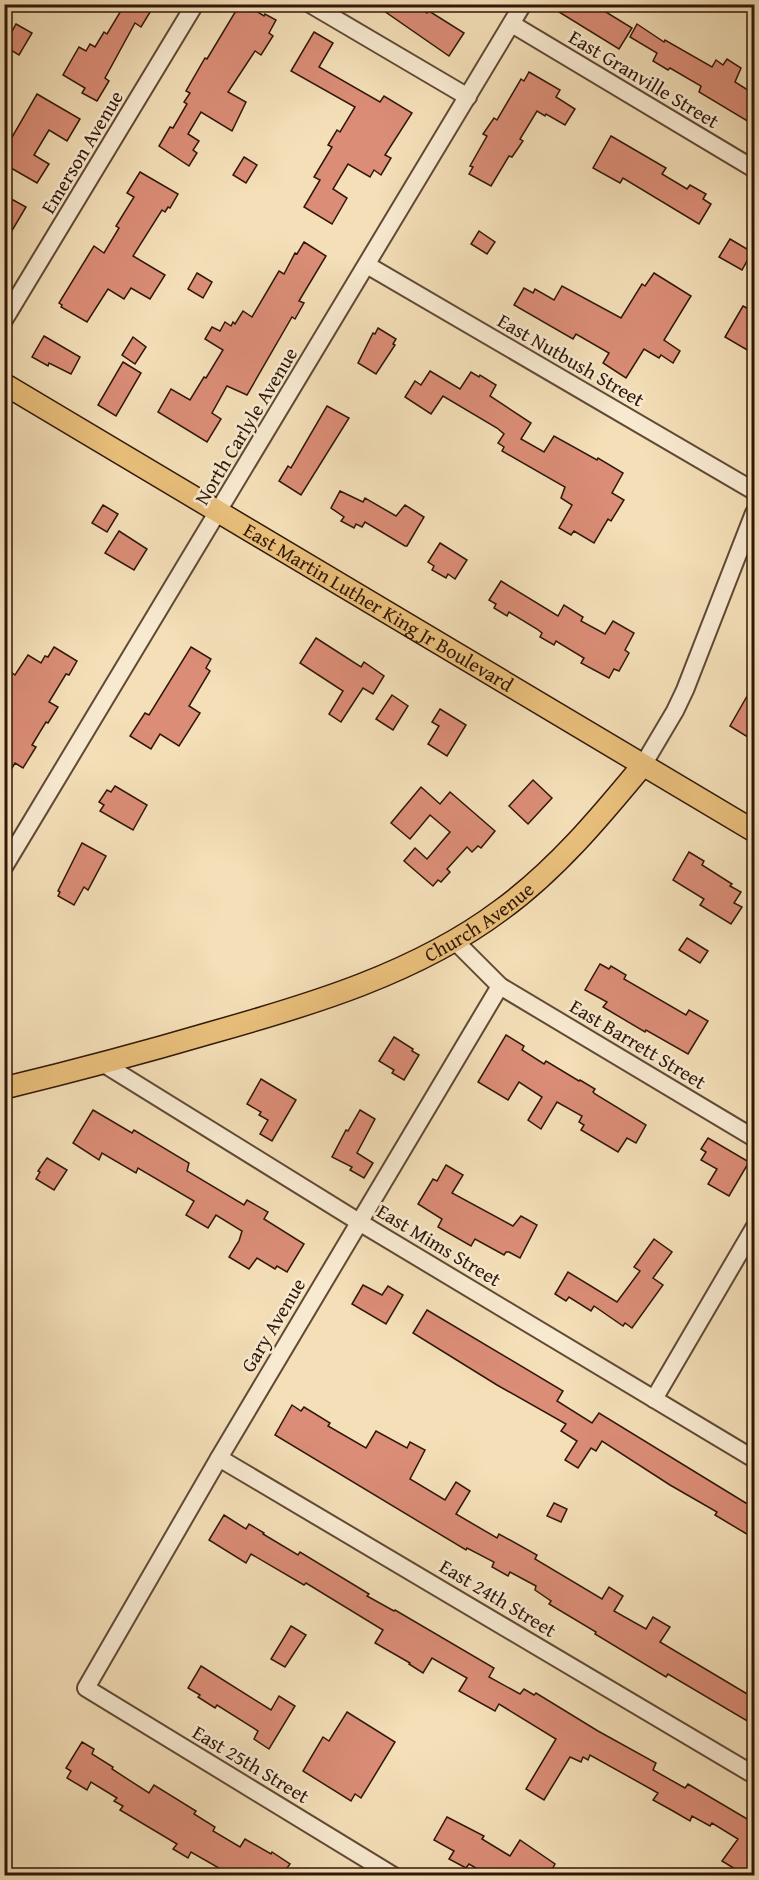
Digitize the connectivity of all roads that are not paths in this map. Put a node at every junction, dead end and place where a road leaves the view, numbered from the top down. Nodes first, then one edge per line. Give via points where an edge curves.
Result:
1 (195, 4) edge
2 (310, 4) edge
3 (523, 4) edge
4 (512, 24) junction
5 (468, 98) junction
6 (754, 169) edge
7 (367, 265) junction
8 (4, 320) edge
9 (4, 384) edge
10 (754, 491) edge
11 (219, 512) junction
12 (754, 513) edge
13 (643, 765) junction
14 (754, 831) edge
15 (4, 867) edge
16 (455, 941) junction
17 (501, 986) junction
18 (104, 1064) junction
19 (4, 1088) edge
20 (754, 1138) edge
21 (359, 1222) junction
22 (754, 1227) edge
23 (654, 1399) junction
24 (219, 1458) junction
25 (754, 1459) edge
26 (86, 1688) joint
27 (754, 1775) edge
28 (394, 1875) edge

1 - 8 street, Emerson Avenue
2 - 5 street
3 - 4 street, North Carlyle Avenue
4 - 5 street, North Carlyle Avenue
4 - 6 street, East Granville Street
5 - 7 street, North Carlyle Avenue
7 - 10 street, East Nutbush Street
7 - 11 street, North Carlyle Avenue
9 - 11 main road, East Martin Luther King Jr Boulevard
11 - 13 main road, East Martin Luther King Jr Boulevard
11 - 15 street, North Carlyle Avenue
12 - 13 street, Church Avenue via 685,690
13 - 14 main road, East Martin Luther King Jr Boulevard
13 - 16 main road, Church Avenue via 557,862 501,910
16 - 17 street, East Barrett Street
16 - 18 main road, Church Avenue via 339,992
17 - 20 street, East Barrett Street
17 - 21 street, Gary Avenue
18 - 19 main road, Church Avenue
18 - 21 street, East Mims Street
21 - 23 street, East Mims Street
21 - 24 street, Gary Avenue
22 - 23 street
23 - 25 street, East Mims Street
24 - 26 street, Gary Avenue
24 - 27 street, East 24th Street
26 - 28 street, East 25th Street

